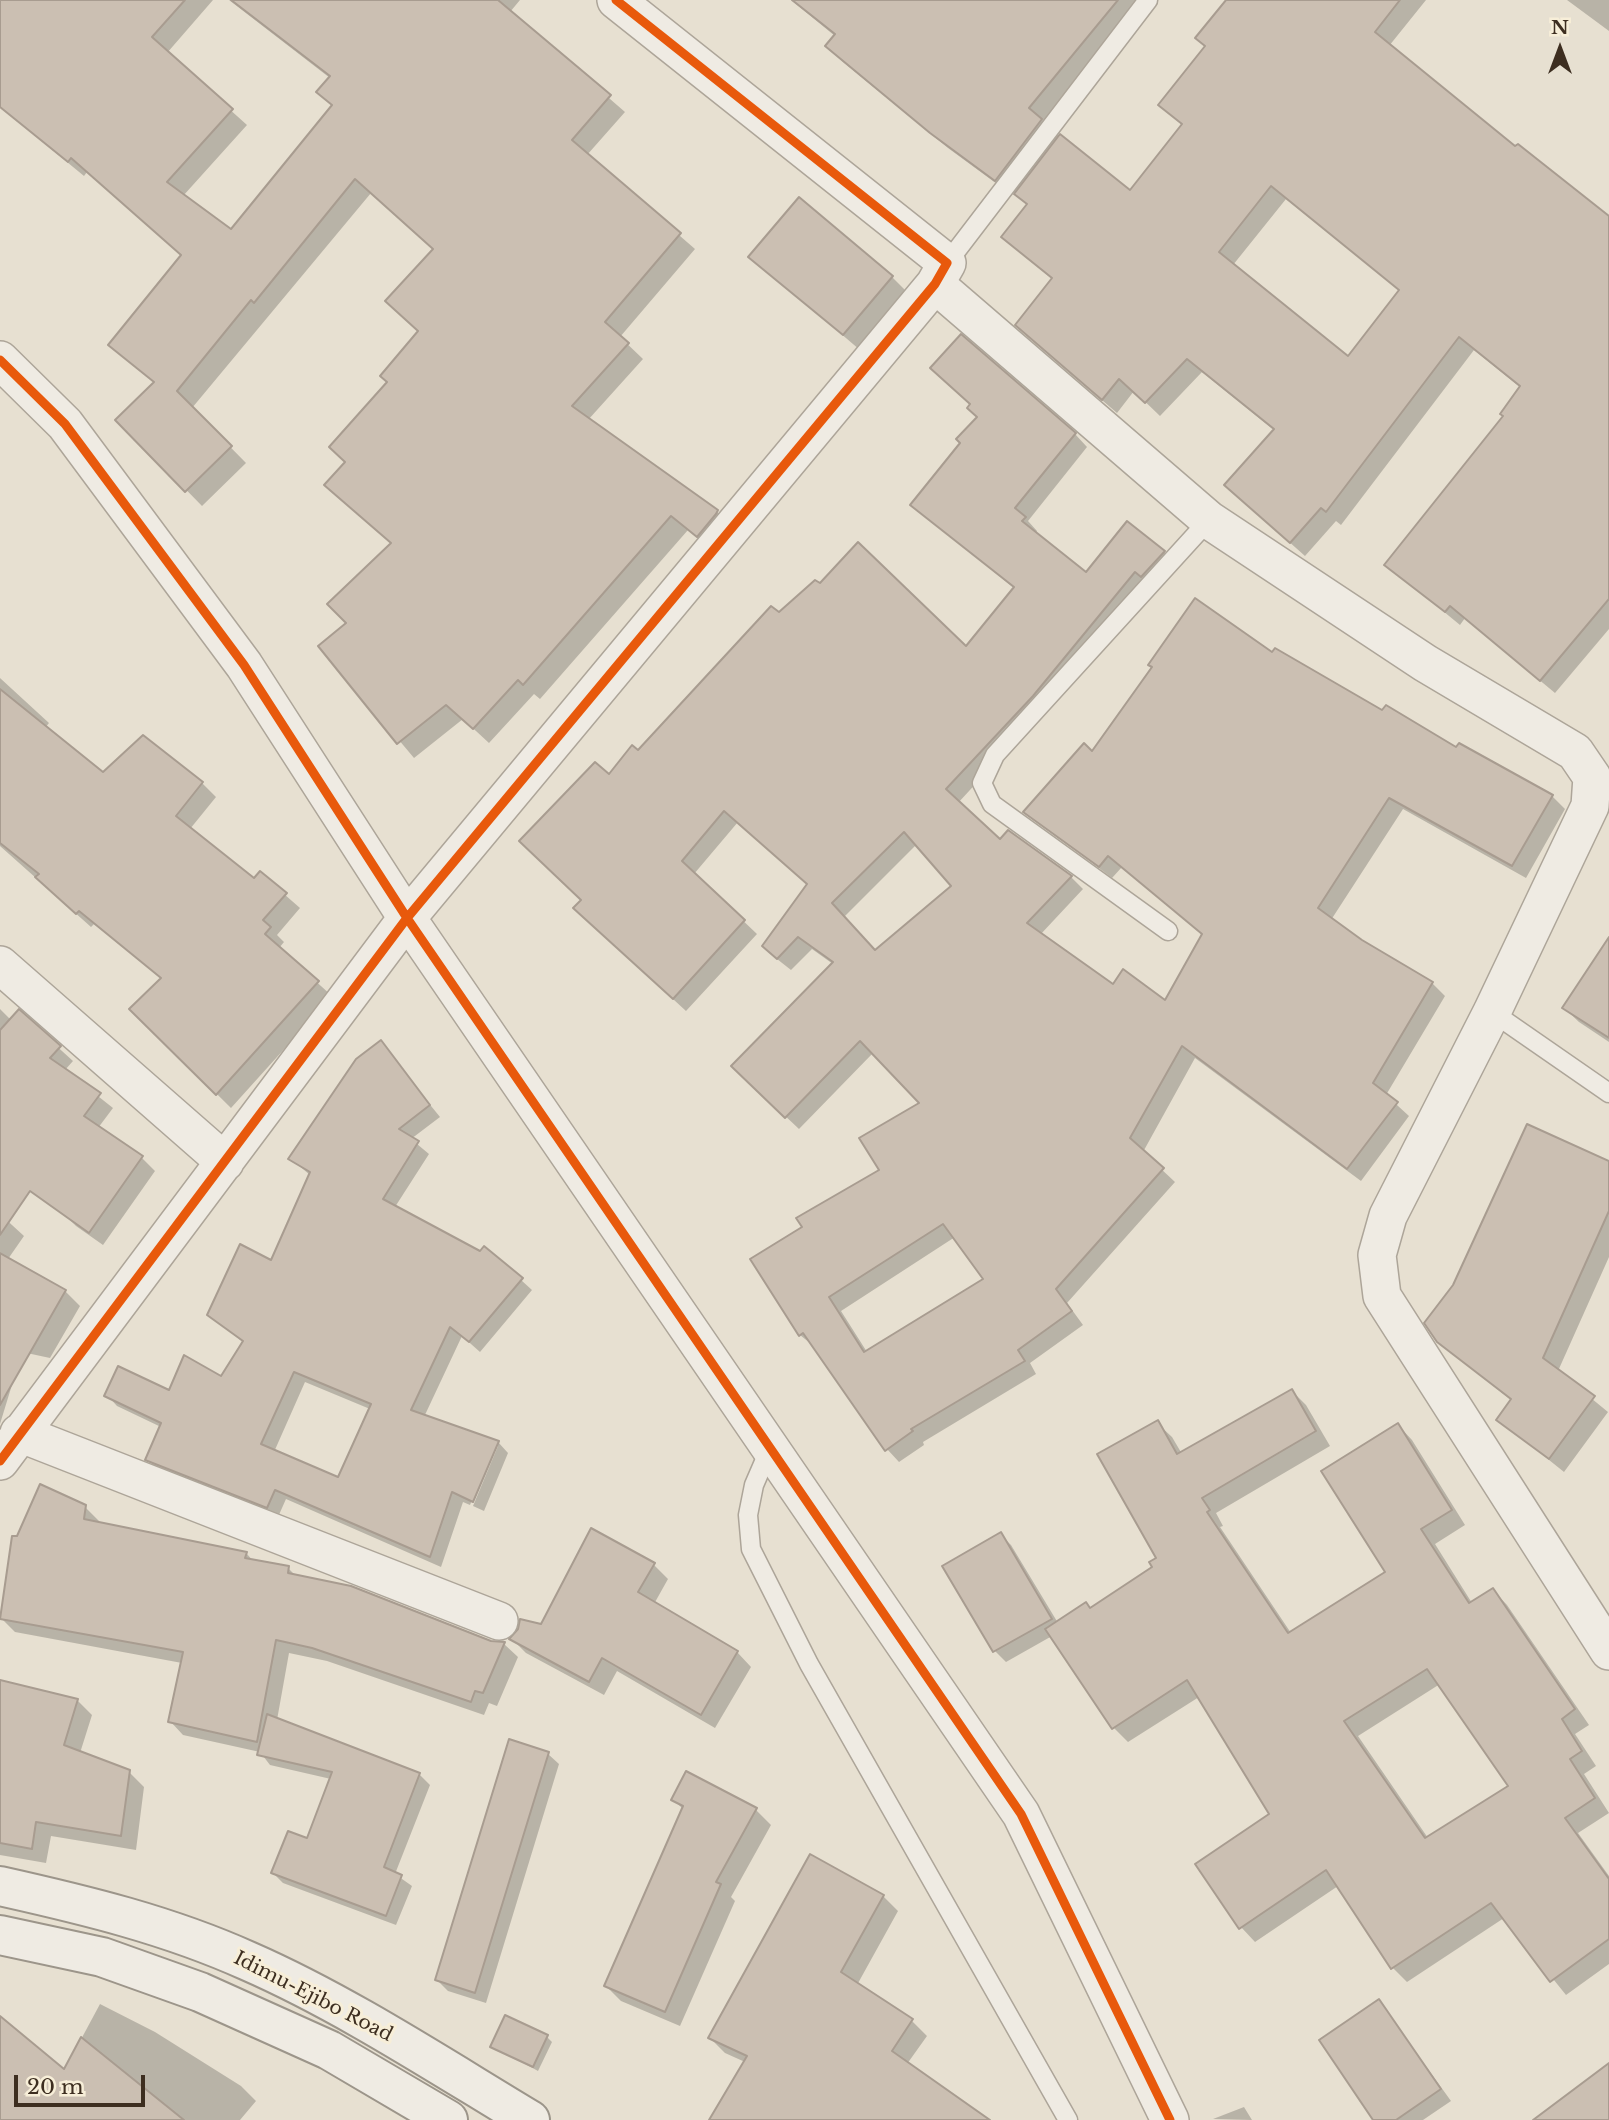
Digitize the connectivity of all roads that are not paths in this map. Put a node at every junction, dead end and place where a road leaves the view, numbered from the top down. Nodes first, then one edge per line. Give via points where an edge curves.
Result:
1 (616, 0) edge
2 (1147, 0) edge
3 (941, 274) junction
4 (0, 360) edge
5 (1209, 520) junction
6 (407, 918) junction
7 (1168, 931) dead end
8 (0, 965) edge
9 (1492, 1012) junction
10 (1609, 1093) edge
11 (225, 1161) junction
12 (9, 1447) edge
13 (770, 1448) junction
14 (499, 1621) dead end
15 (1609, 1651) edge
16 (0, 1886) edge
17 (0, 1935) edge
18 (1159, 2117) edge
19 (448, 2120) edge
20 (530, 2120) edge
21 (1069, 2120) edge

1 - 3 street
2 - 3 lane
3 - 5 street
3 - 6 street
4 - 6 street via 65,424 244,665
5 - 7 lane via 995,755 982,783 992,804
5 - 9 street via 1425,663 1575,752 1592,777 1590,806
6 - 11 street
6 - 13 street
8 - 11 street
9 - 10 lane
9 - 15 street via 1388,1216 1377,1255 1382,1296
11 - 12 street
12 - 14 street
13 - 18 street via 1021,1814
13 - 21 lane via 754,1485 748,1515 751,1549 809,1664
16 - 20 main road, Idimu-Ejibo Road via 122,1913 249,1961 386,2034
17 - 19 main road, Idimu-Ejibo Road via 102,1957 200,1992 329,2050

